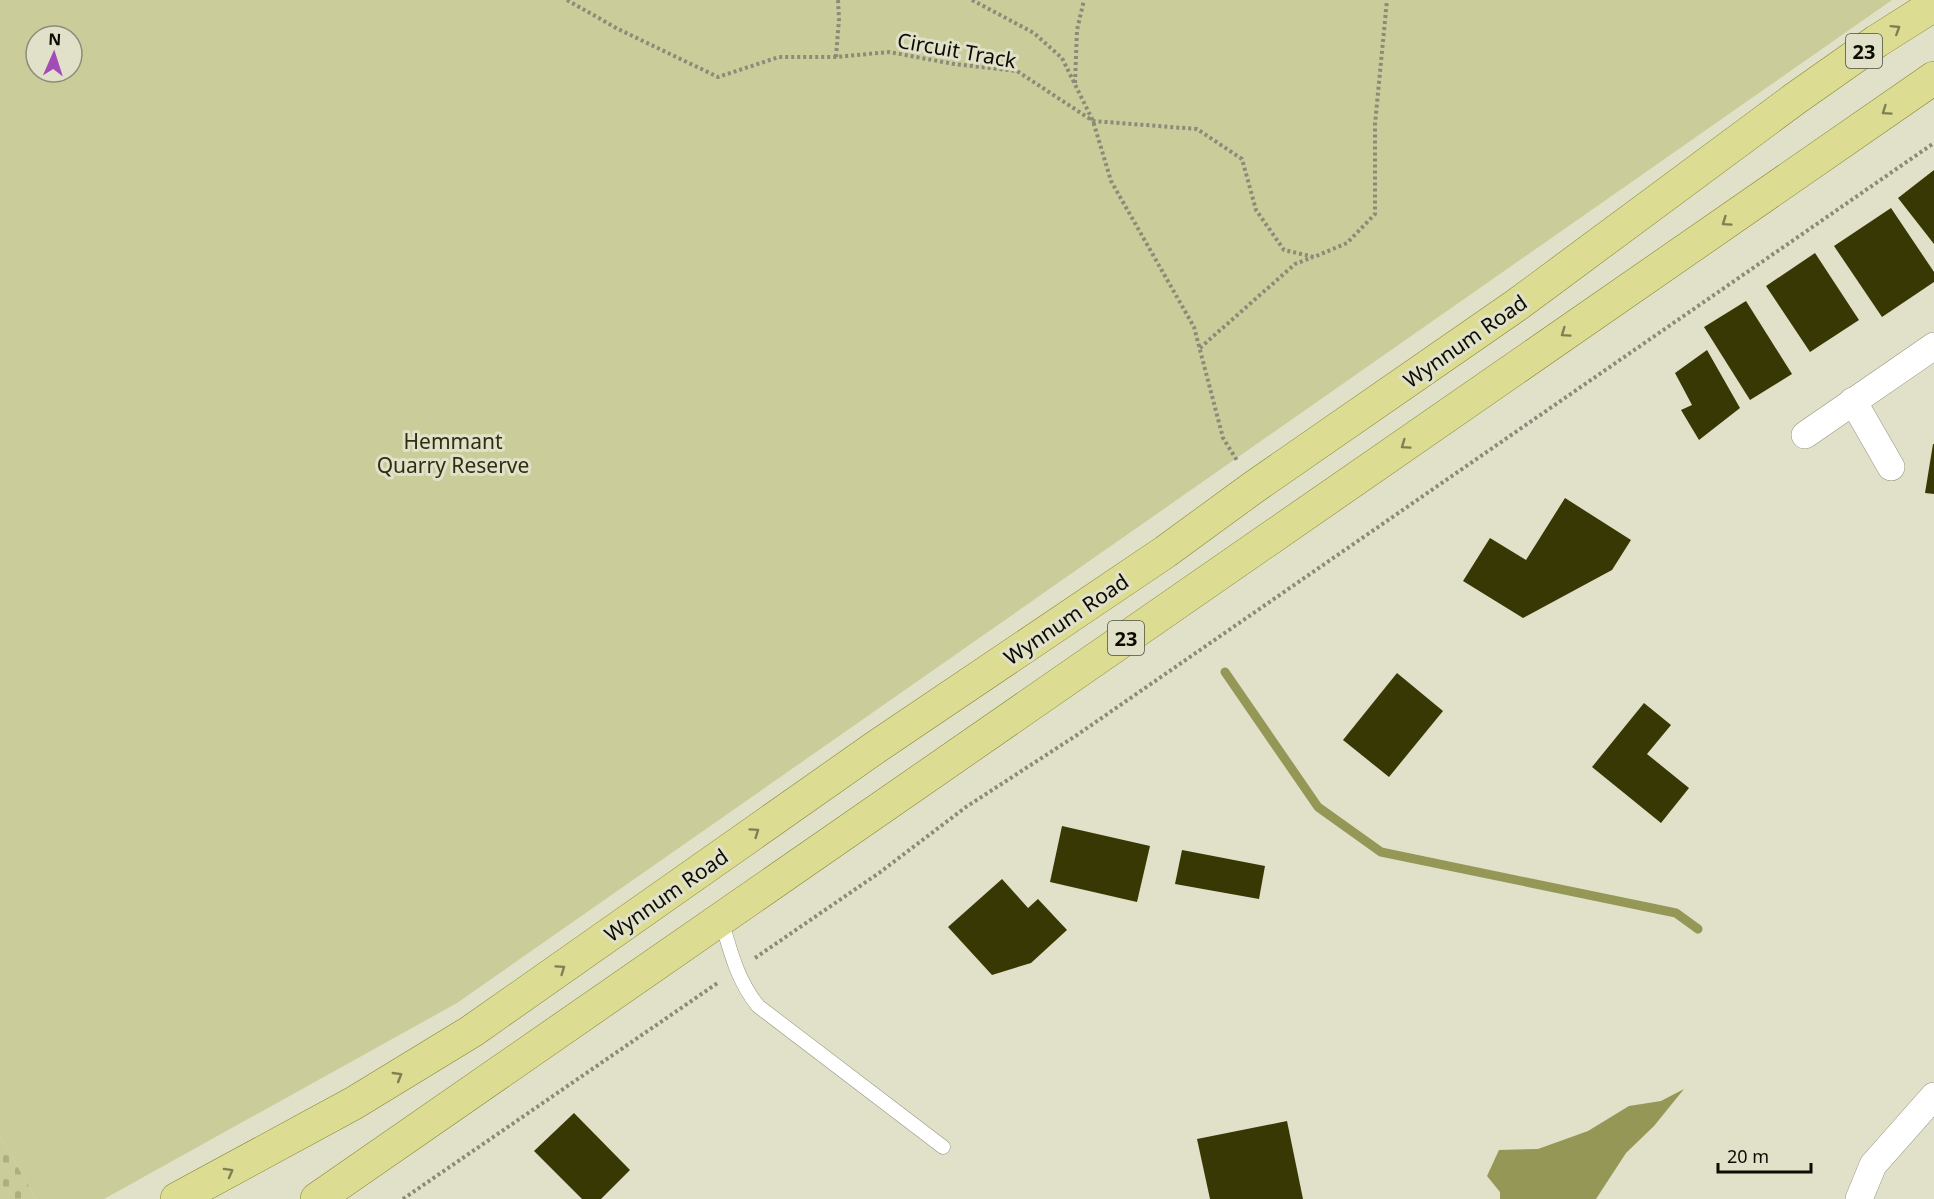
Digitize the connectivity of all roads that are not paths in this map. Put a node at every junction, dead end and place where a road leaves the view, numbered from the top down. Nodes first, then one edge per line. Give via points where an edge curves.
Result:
1 (1934, 5) edge
2 (1934, 78) edge
3 (1934, 346) edge
4 (1853, 401) junction
5 (1805, 435) dead end
6 (1891, 467) dead end
7 (721, 919) junction
8 (1934, 1096) edge
9 (943, 1147) dead end
10 (177, 1199) edge
11 (317, 1199) edge
12 (1859, 1199) edge

10 -> 1 main road, Wynnum Road / 23 via 354,1103 472,1031 876,747 1165,552 1527,297 1796,98
2 -> 7 main road, 23
3 - 4 street
4 - 5 street
4 - 6 street
7 - 9 lane via 736,970 758,1006
7 - 11 main road, 23
8 - 12 street via 1873,1165

